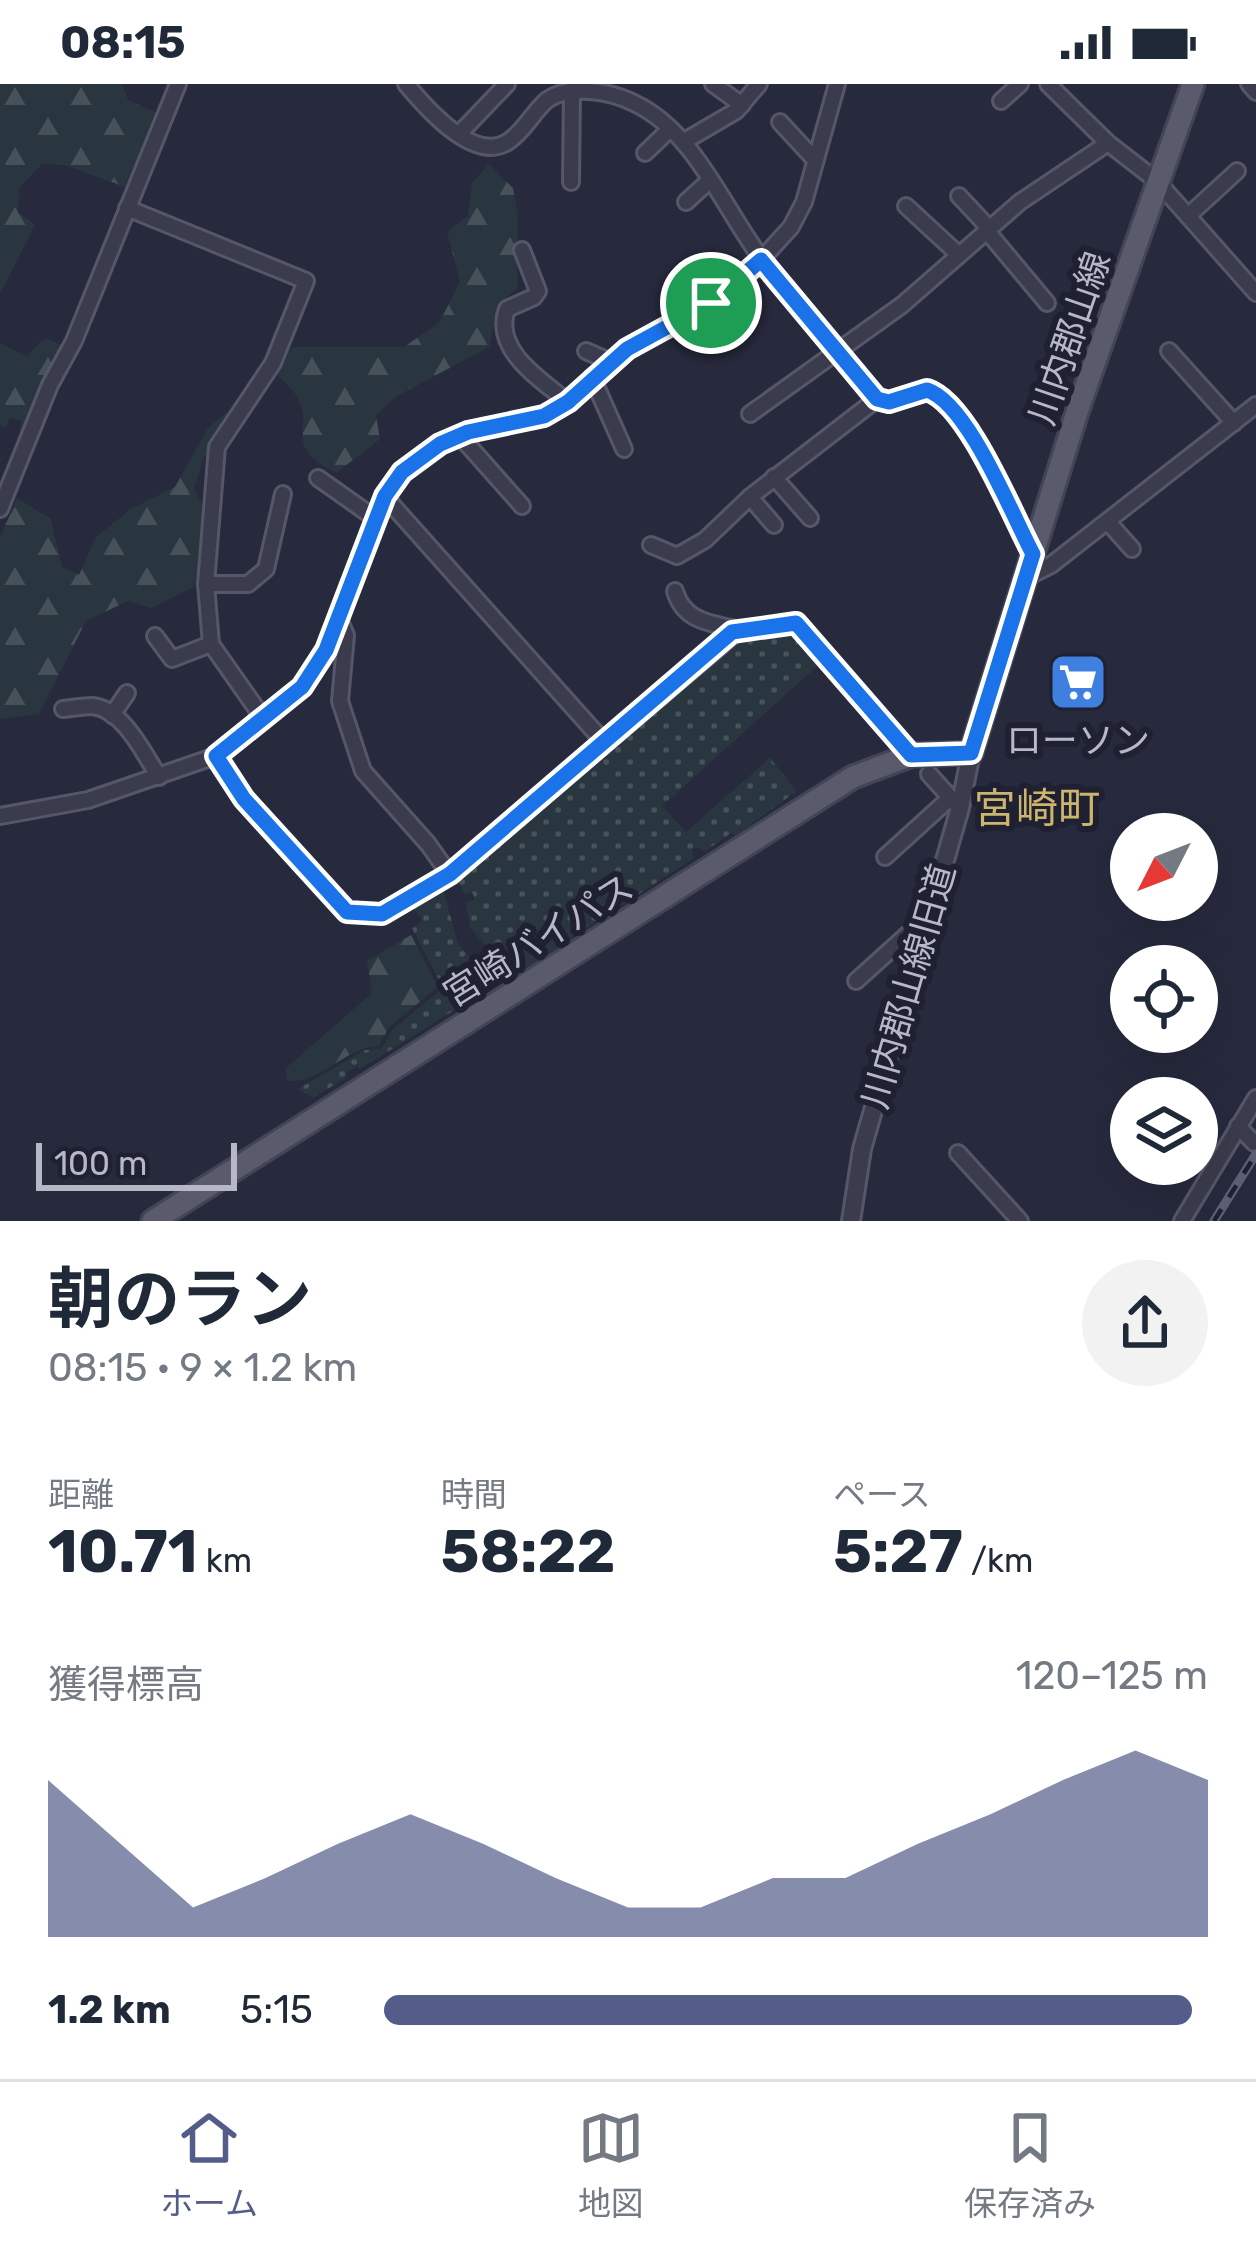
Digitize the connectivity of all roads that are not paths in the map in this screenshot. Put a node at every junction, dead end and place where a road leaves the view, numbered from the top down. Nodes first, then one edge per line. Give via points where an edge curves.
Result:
1 (178, 84) edge
2 (406, 84) edge
3 (507, 84) edge
4 (713, 84) edge
5 (760, 84) edge
6 (837, 84) edge
7 (1021, 84) edge
8 (1048, 84) edge
9 (1193, 84) edge
10 (1249, 84) edge
11 (572, 89) junction
12 (1256, 92) edge
13 (1001, 101) dead end
14 (742, 105) junction
15 (780, 122) dead end
16 (670, 129) junction
17 (459, 134) junction
18 (683, 142) junction
19 (1108, 143) junction
20 (645, 153) dead end
21 (815, 160) junction
22 (1237, 171) dead end
23 (709, 181) junction
24 (1157, 181) junction
25 (572, 182) dead end
26 (959, 196) dead end
27 (686, 202) dead end
28 (906, 206) dead end
29 (127, 208) junction
30 (1188, 216) junction
31 (988, 229) junction
32 (522, 250) dead end
33 (958, 254) junction
34 (761, 260) junction
35 (1256, 292) edge
36 (1047, 303) dead end
37 (586, 351) dead end
38 (1169, 351) dead end
39 (839, 352) junction
40 (611, 362) junction
41 (592, 377) junction
42 (877, 399) junction
43 (568, 402) junction
44 (1256, 405) edge
45 (750, 414) dead end
46 (1234, 423) junction
47 (460, 436) junction
48 (624, 448) dead end
49 (774, 477) junction
50 (318, 478) dead end
51 (283, 494) dead end
52 (385, 496) junction
53 (750, 497) junction
54 (522, 506) dead end
55 (0, 508) edge
56 (810, 518) dead end
57 (376, 520) junction
58 (1108, 522) junction
59 (774, 525) dead end
60 (651, 545) dead end
61 (1132, 549) dead end
62 (1033, 554) junction
63 (1024, 579) junction
64 (206, 584) junction
65 (675, 591) dead end
66 (339, 619) junction
67 (739, 630) junction
68 (155, 636) dead end
69 (211, 644) junction
70 (127, 693) dead end
71 (63, 709) dead end
72 (112, 716) junction
73 (263, 718) junction
74 (603, 741) junction
75 (971, 753) junction
76 (911, 755) junction
77 (216, 756) junction
78 (929, 774) dead end
79 (159, 776) junction
80 (955, 803) junction
81 (0, 816) edge
82 (885, 857) dead end
83 (450, 874) junction
84 (922, 929) junction
85 (856, 981) dead end
86 (1256, 1097) edge
87 (1238, 1126) junction
88 (1254, 1143) edge
89 (958, 1153) dead end
90 (1015, 1215) edge
91 (154, 1221) edge
92 (851, 1221) edge
93 (996, 1221) edge
94 (1182, 1221) edge

1 - 29 street
2 - 17 street
3 - 17 street
4 - 14 street
5 - 14 street
6 - 21 street
7 - 13 street
8 - 19 street
9 - 24 main road, 川内郡山線
10 - 12 street
11 - 16 street via 637,104
11 - 17 street via 549,97 498,147
11 - 25 street
14 - 18 street
15 - 21 street
16 - 18 street
16 - 20 street
18 - 23 street
19 - 24 street
19 - 31 street
21 - 34 street via 791,227
22 - 30 street
23 - 27 street
23 - 34 street
24 - 30 street
24 - 62 main road, 川内郡山線
26 - 31 street
28 - 33 street
29 - 55 street
29 - 64 street via 306,280 273,363 218,447
30 - 35 street
31 - 33 street
31 - 36 street
32 - 43 street via 538,291 507,309 508,346
33 - 39 street
34 - 39 street
34 - 40 street via 711,303
37 - 40 street
38 - 46 street
39 - 42 street
39 - 45 street
40 - 41 street
41 - 43 street
41 - 48 street
42 - 49 street
42 - 62 street via 927,390 946,399 997,473
43 - 47 street via 544,416
44 - 46 street
46 - 58 street
47 - 52 street via 402,472
47 - 54 street
49 - 53 street
49 - 56 street
50 - 57 street
51 - 64 street via 266,568 248,584
52 - 57 street
52 - 74 street
53 - 59 street
53 - 60 street via 677,556
57 - 66 street
58 - 61 street
58 - 63 street
62 - 63 main road, 川内郡山線
63 - 75 main road, 川内郡山線
64 - 69 street
65 - 67 street via 696,620
66 - 73 street via 302,687
66 - 83 street via 346,635 340,700 362,771
67 - 74 street
67 - 76 street via 796,623
68 - 69 street via 172,659
69 - 73 street
70 - 72 street
71 - 72 street via 95,706
72 - 79 street
73 - 77 street
74 - 83 street
75 - 76 main road, 宮崎バイパス
75 - 80 street, 川内郡山線旧道
76 - 91 main road, 宮崎バイパス via 820,797
77 - 79 street
77 - 83 street via 244,799 347,912 382,914
78 - 80 street
79 - 81 street
80 - 82 street
80 - 84 street, 川内郡山線旧道
84 - 85 street
84 - 92 street, 川内郡山線旧道 via 862,1149
86 - 87 street
87 - 88 street
87 - 94 street
89 - 90 street
90 - 93 street

